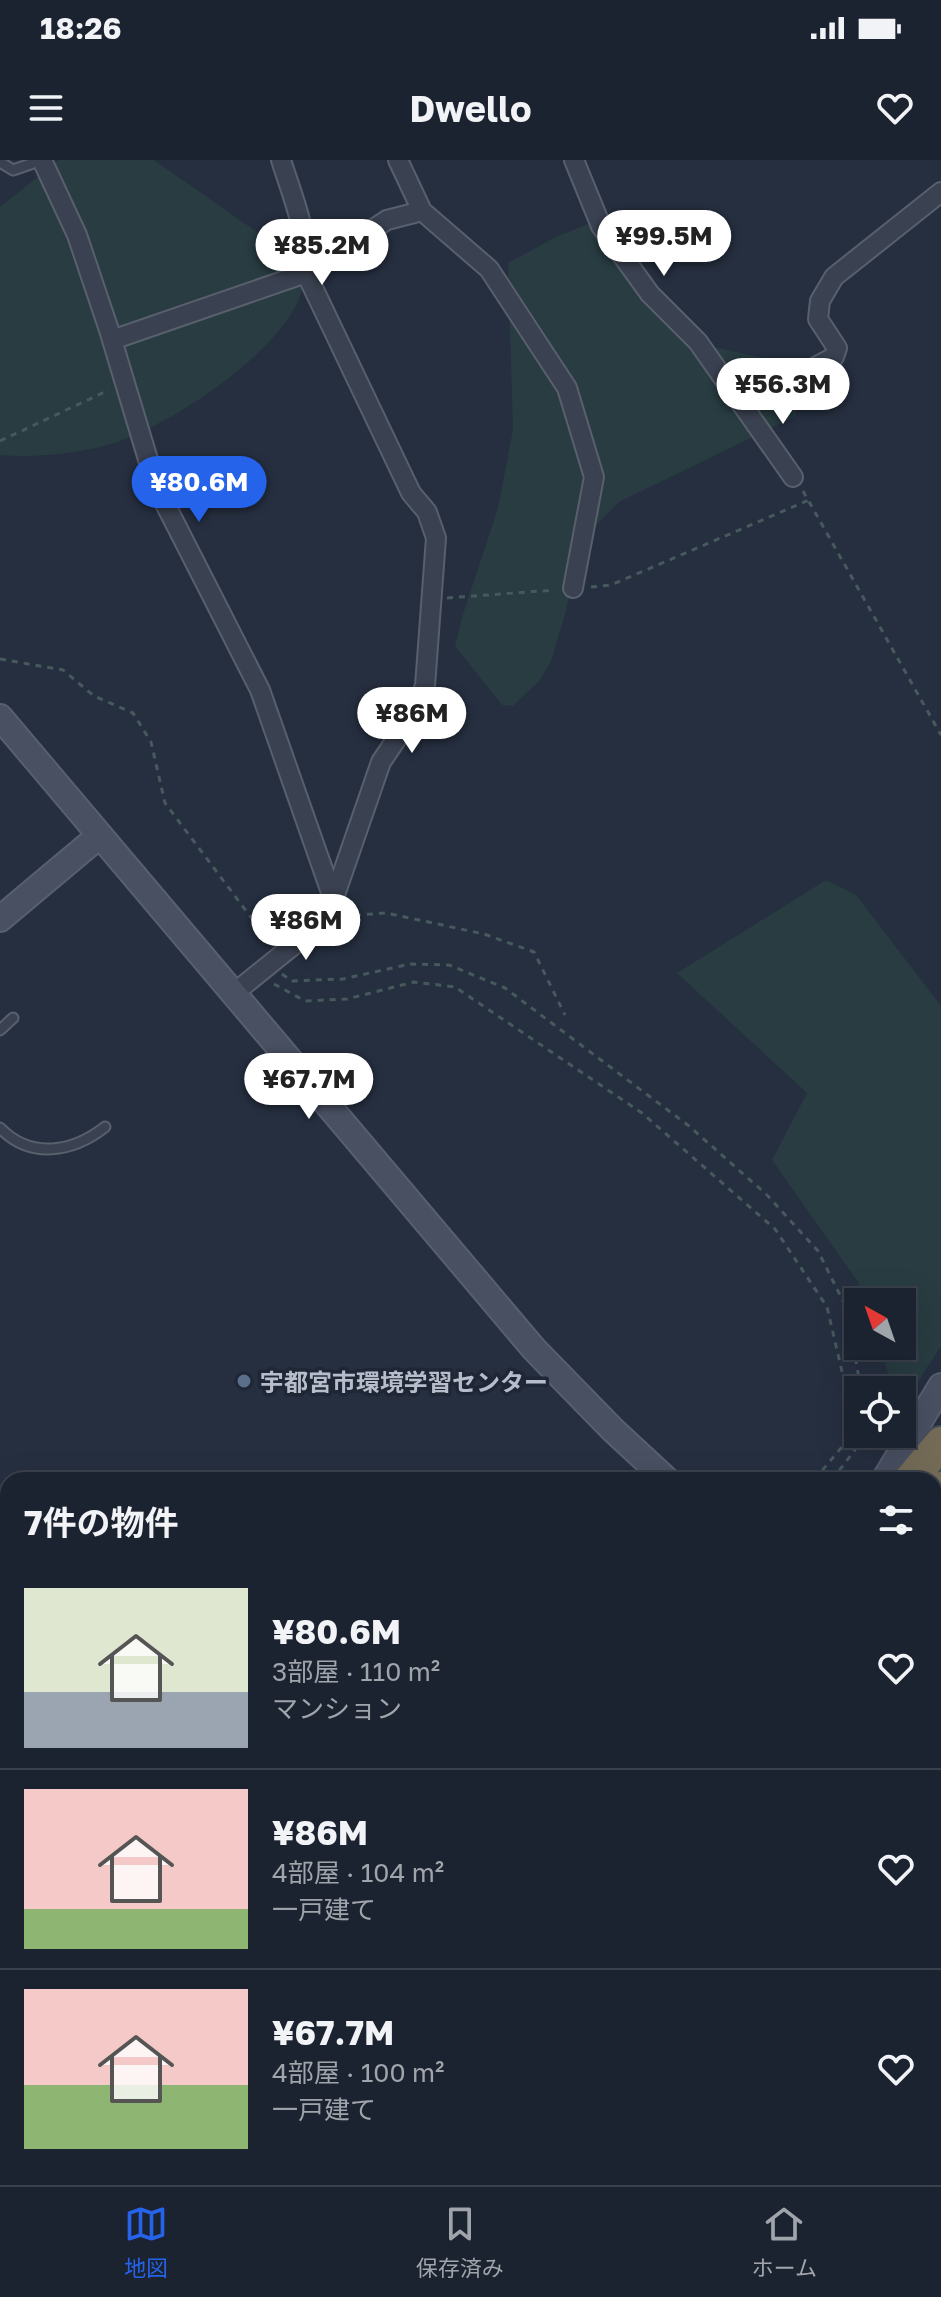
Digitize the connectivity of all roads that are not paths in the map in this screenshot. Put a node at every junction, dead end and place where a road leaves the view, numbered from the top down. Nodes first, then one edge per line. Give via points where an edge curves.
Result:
1 (42, 160) edge
2 (281, 160) edge
3 (398, 160) edge
4 (574, 160) edge
5 (0, 162) edge
6 (941, 192) edge
7 (422, 211) junction
8 (306, 273) junction
9 (112, 340) junction
10 (739, 400) junction
11 (793, 477) dead end
12 (573, 588) road end
13 (0, 717) edge
14 (99, 836) junction
15 (333, 898) junction
16 (0, 919) edge
17 (233, 994) junction
18 (13, 1018) dead end
19 (0, 1030) edge
20 (105, 1127) dead end
21 (0, 1128) edge
22 (941, 1386) edge
23 (941, 1443) edge
24 (658, 1472) edge
25 (889, 1472) edge
26 (917, 1472) edge

1 - 5 lane via 13,170
1 - 9 street via 77,235
2 - 8 street via 296,207
3 - 7 street
4 - 10 street via 601,226
6 - 10 street via 834,277 820,301 818,319 837,348 834,357 771,391
7 - 8 street via 387,220
7 - 12 street via 489,269 567,388 594,477
8 - 9 street
8 - 15 street via 436,538 425,686 414,713 381,762
9 - 15 street via 156,486 260,690
10 - 11 street
13 - 14 street
14 - 16 street
14 - 17 street
15 - 17 street via 327,918
17 - 24 street via 534,1349
18 - 19 lane
20 - 21 lane via 79,1144 49,1149 21,1143
22 - 25 street
23 - 26 highway

